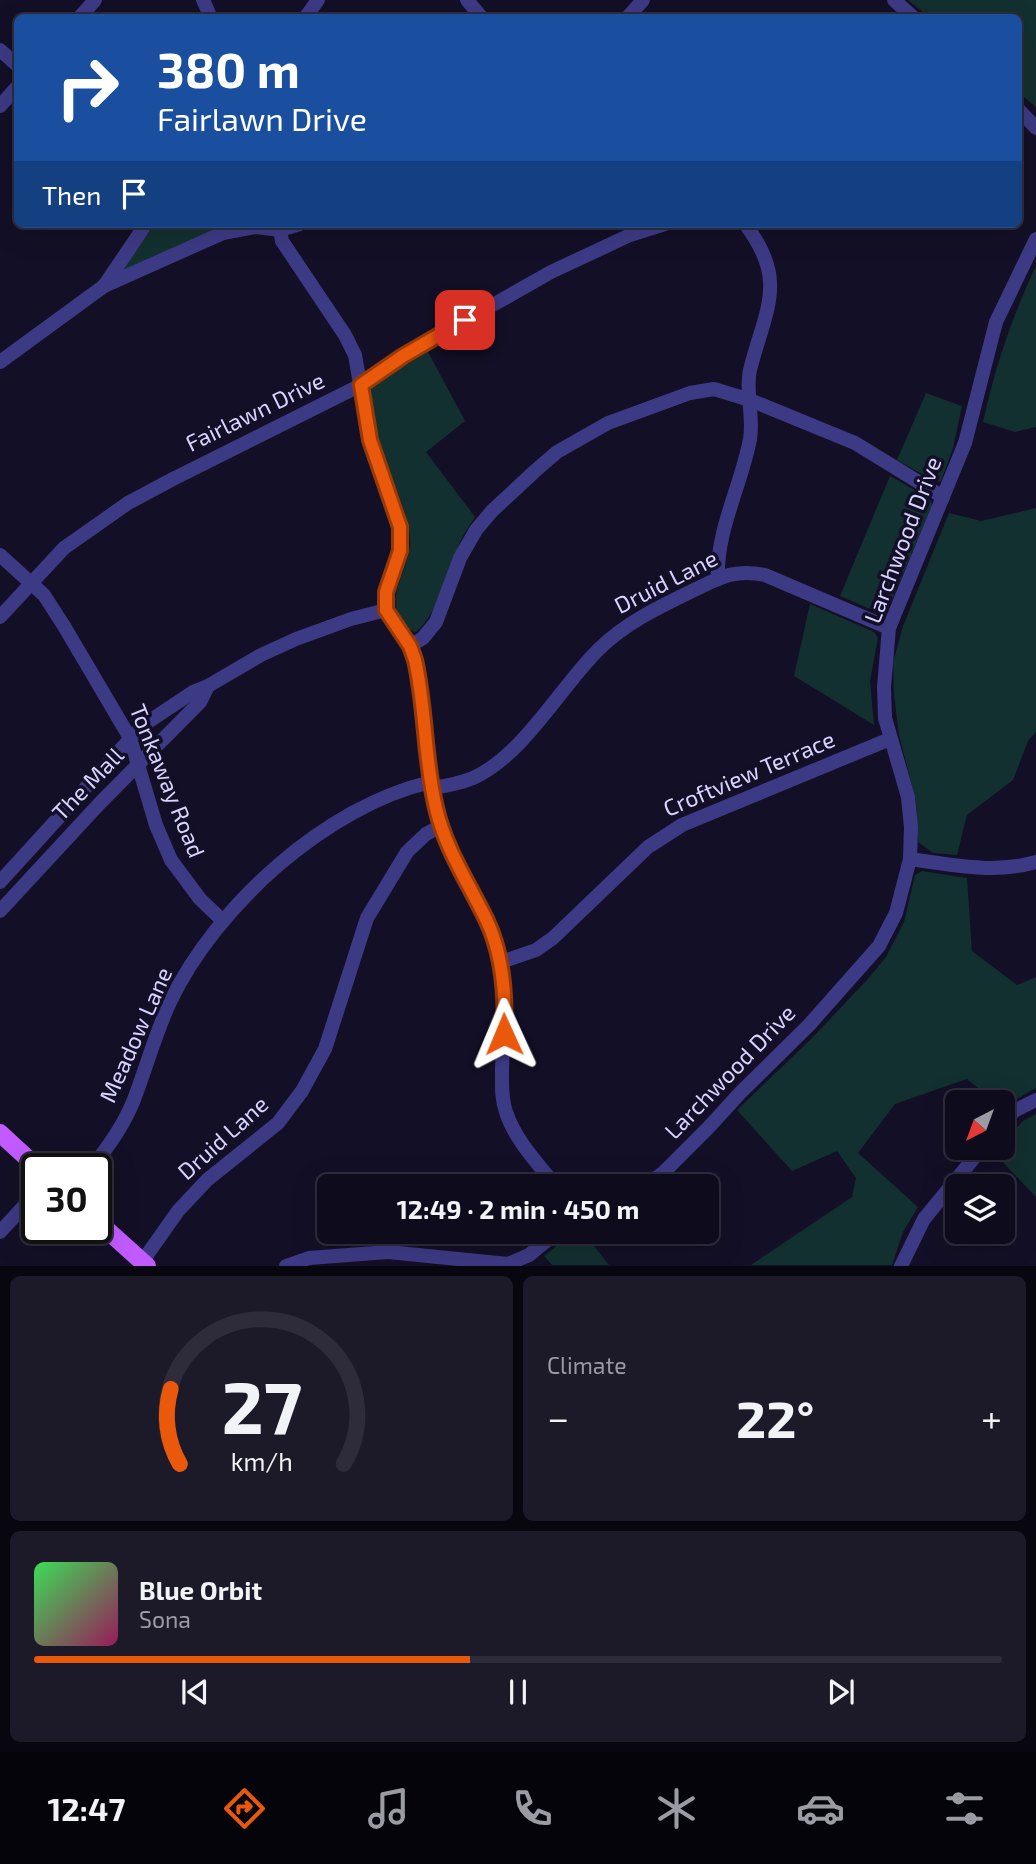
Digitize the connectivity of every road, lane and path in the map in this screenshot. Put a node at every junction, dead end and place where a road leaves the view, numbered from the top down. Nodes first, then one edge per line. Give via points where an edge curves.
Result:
1 (95, 0) edge
2 (318, 0) edge
3 (467, 0) edge
4 (643, 0) edge
5 (894, 0) edge
6 (83, 14) edge
7 (307, 14) edge
8 (479, 14) edge
9 (631, 14) edge
10 (910, 14) edge
11 (0, 50) edge
12 (14, 62) edge
13 (14, 90) edge
14 (0, 106) edge
15 (1022, 113) edge
16 (1036, 128) edge
17 (143, 228) edge
18 (286, 228) edge
19 (748, 228) edge
20 (627, 229) edge
21 (279, 230) junction
22 (1036, 239) edge
23 (104, 286) junction
24 (0, 362) edge
25 (361, 385) junction
26 (750, 400) junction
27 (943, 497) junction
28 (0, 555) edge
29 (718, 579) junction
30 (32, 582) junction
31 (386, 610) junction
32 (0, 617) edge
33 (890, 628) junction
34 (410, 646) junction
35 (208, 686) junction
36 (130, 738) junction
37 (890, 739) junction
38 (138, 764) junction
39 (431, 785) junction
40 (441, 826) junction
41 (910, 859) junction
42 (1036, 862) edge
43 (0, 882) edge
44 (0, 911) edge
45 (223, 921) junction
46 (501, 962) junction
47 (1036, 1100) edge
48 (1015, 1110) edge
49 (0, 1133) edge
50 (22, 1153) edge
51 (102, 1153) edge
52 (972, 1160) edge
53 (547, 1174) edge
54 (662, 1174) edge
55 (21, 1209) edge
56 (0, 1232) edge
57 (112, 1234) edge
58 (542, 1244) edge
59 (145, 1264) edge
60 (286, 1265) edge
61 (901, 1265) edge

1 - 6 street
2 - 7 street
3 - 8 street
4 - 9 street
5 - 10 street
11 - 12 street
13 - 14 street
15 - 16 street
17 - 23 street
18 - 21 street
19 - 26 street via 761,247 771,286 750,372
20 - 25 street, Fairlawn Drive via 403,356
21 - 23 street via 223,233
21 - 25 street via 345,335
22 - 27 street, Larchwood Drive via 996,321 965,443
23 - 24 street
25 - 30 street, Fairlawn Drive via 128,503 64,548
25 - 31 street via 370,440 400,527 400,551 386,592
26 - 27 street via 855,443
26 - 29 street via 750,435 719,548
26 - 34 street via 714,389 690,393 608,423 557,452 485,519 460,558 436,622
27 - 33 street, Larchwood Drive
28 - 30 street, Tonkaway Road
29 - 33 street, Druid Lane via 733,572 765,575
29 - 39 street, Druid Lane via 639,618 612,637 516,746 491,767 474,778
30 - 32 street, Fairlawn Drive
30 - 36 street, Tonkaway Road via 52,605
31 - 34 street
31 - 35 street, The Mall via 296,639
33 - 37 street, Larchwood Drive via 884,687
34 - 39 street via 418,673
35 - 36 street, The Mall
35 - 38 street, The Mall via 200,702
36 - 38 street, Tonkaway Road
36 - 43 street, The Mall
37 - 41 street, Larchwood Drive via 908,797
37 - 46 street, Croftview Terrace via 660,837 553,938 536,950
38 - 44 street, The Mall
38 - 45 street, Tonkaway Road via 171,860 200,900
39 - 40 street
39 - 45 street, Meadow Lane via 414,786 326,830 274,869
40 - 46 street via 487,920
40 - 59 street, Druid Lane via 407,852 367,918 325,1049 302,1091 272,1128 207,1180 178,1211
41 - 42 street via 994,870
41 - 54 street, Larchwood Drive via 896,913 878,946 809,1025
45 - 51 street, Meadow Lane via 172,1000 121,1126
46 - 53 street via 505,1018 502,1096 520,1139
47 - 48 street
49 - 50 main road
52 - 61 street via 924,1219
55 - 56 street
57 - 59 main road
58 - 60 street via 508,1264 388,1252 309,1258

